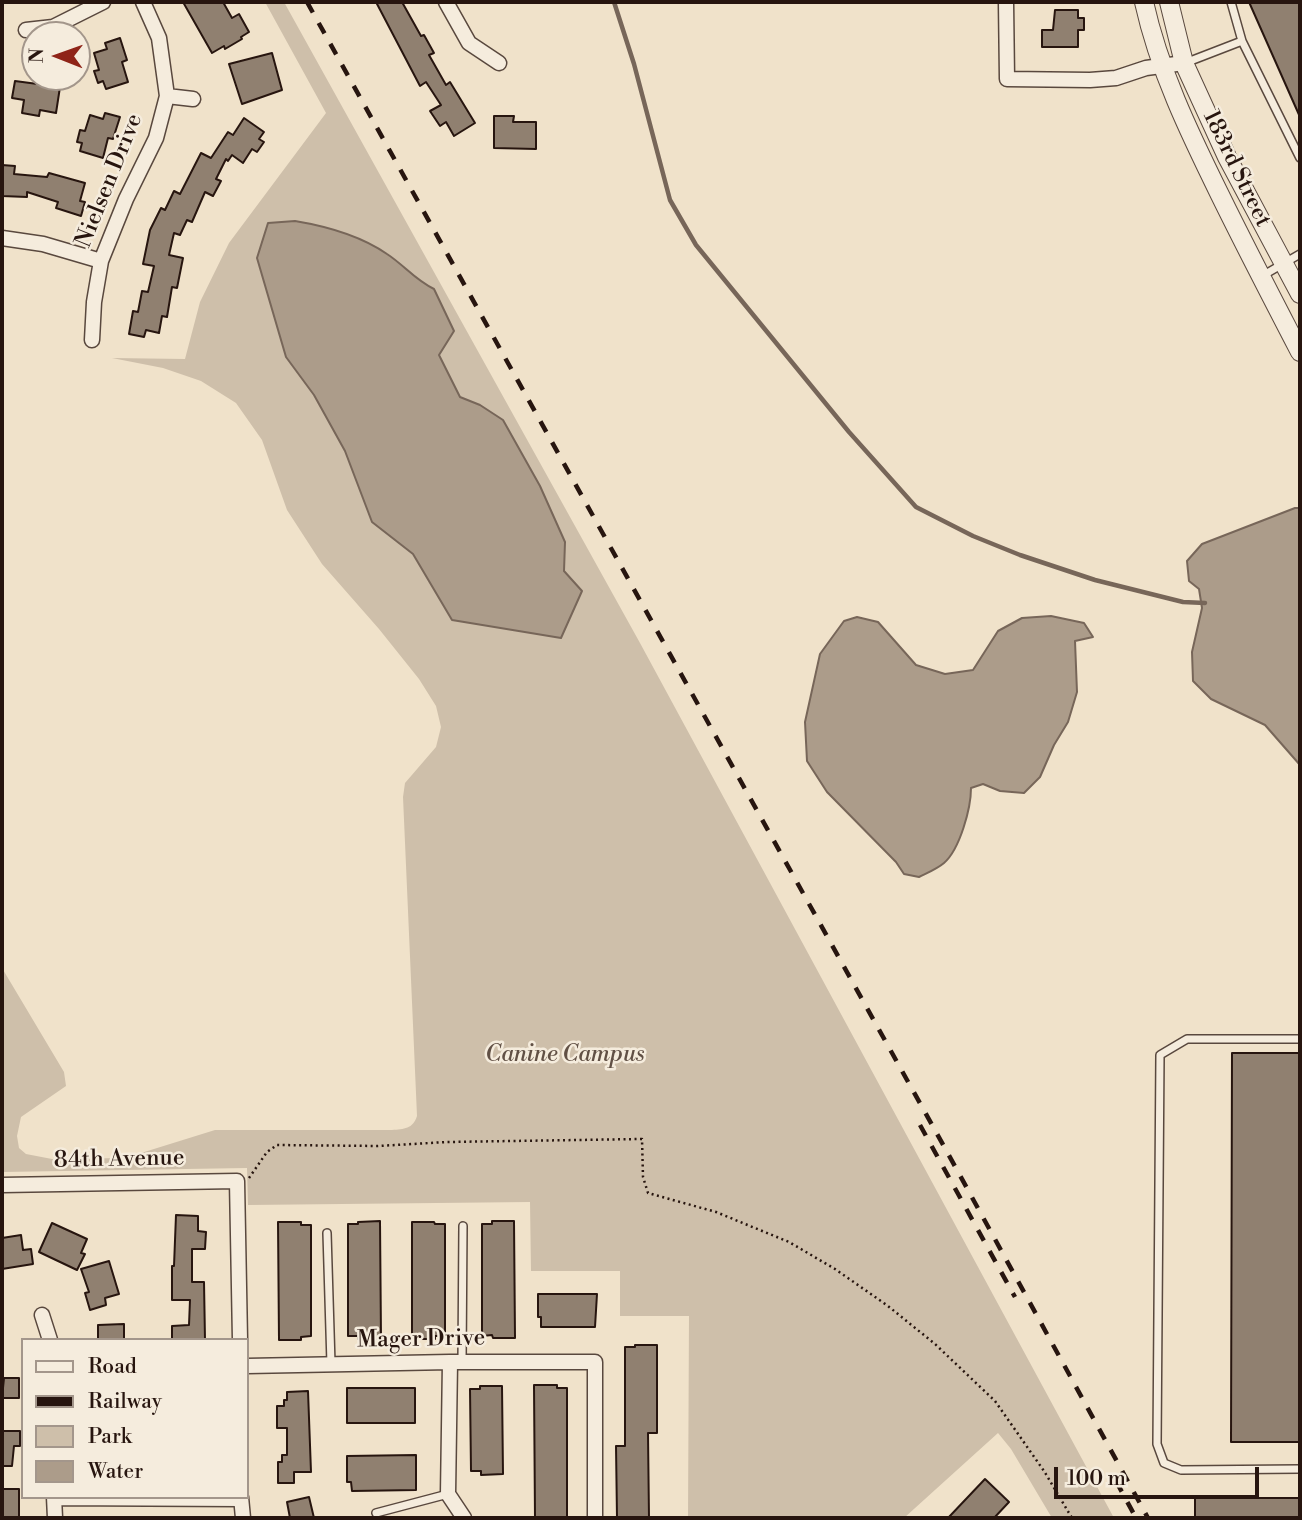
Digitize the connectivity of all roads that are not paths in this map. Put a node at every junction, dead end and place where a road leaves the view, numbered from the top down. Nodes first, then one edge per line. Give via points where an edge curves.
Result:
1 (103, 2) edge
2 (143, 2) edge
3 (446, 2) edge
4 (1006, 2) edge
5 (1143, 2) edge
6 (1169, 2) edge
7 (1231, 2) edge
8 (65, 21) edge
9 (1242, 41) junction
10 (499, 63) dead end
11 (1184, 63) junction
12 (1162, 66) junction
13 (167, 96) junction
14 (193, 99) dead end
15 (1300, 158) edge
16 (2, 238) edge
17 (1293, 259) edge
18 (101, 261) junction
19 (1261, 276) junction
20 (1300, 293) edge
21 (92, 340) dead end
22 (1300, 352) edge
23 (1300, 1039) edge
24 (2, 1185) edge
25 (463, 1226) dead end
26 (327, 1233) dead end
27 (42, 1315) dead end
28 (49, 1338) edge
29 (240, 1338) edge
30 (456, 1362) junction
31 (331, 1364) junction
32 (248, 1366) edge
33 (1300, 1469) edge
34 (448, 1494) junction
35 (54, 1499) edge
36 (241, 1499) edge
37 (376, 1513) dead end
38 (55, 1518) edge
39 (243, 1518) edge
40 (464, 1518) edge
41 (595, 1518) edge

1 - 8 street
2 - 13 street, Nielsen Drive via 159,38
3 - 10 street via 469,43
4 - 12 street via 1007,79 1116,78
5 - 12 street, 183rd Street
6 - 11 street, 183rd Street
7 - 9 lane
9 - 11 lane
9 - 15 lane
11 - 12 street
11 - 17 street, 183rd Street via 1227,157
12 - 19 street, 183rd Street
13 - 14 street
13 - 18 street, Nielsen Drive via 156,138
16 - 18 street
17 - 19 lane
17 - 20 street, 183rd Street
18 - 21 street, Nielsen Drive
19 - 22 street, 183rd Street
23 - 33 lane via 1187,1039 1160,1055 1157,1444 1164,1463 1181,1470
24 - 29 street, 84th Avenue via 242,1181
25 - 30 lane
26 - 31 lane
27 - 28 street
30 - 31 street, Mager Drive
30 - 34 street
30 - 41 street, Mager Drive via 595,1362
31 - 32 street, Mager Drive
34 - 37 lane
34 - 40 street
35 - 38 street
36 - 39 street

